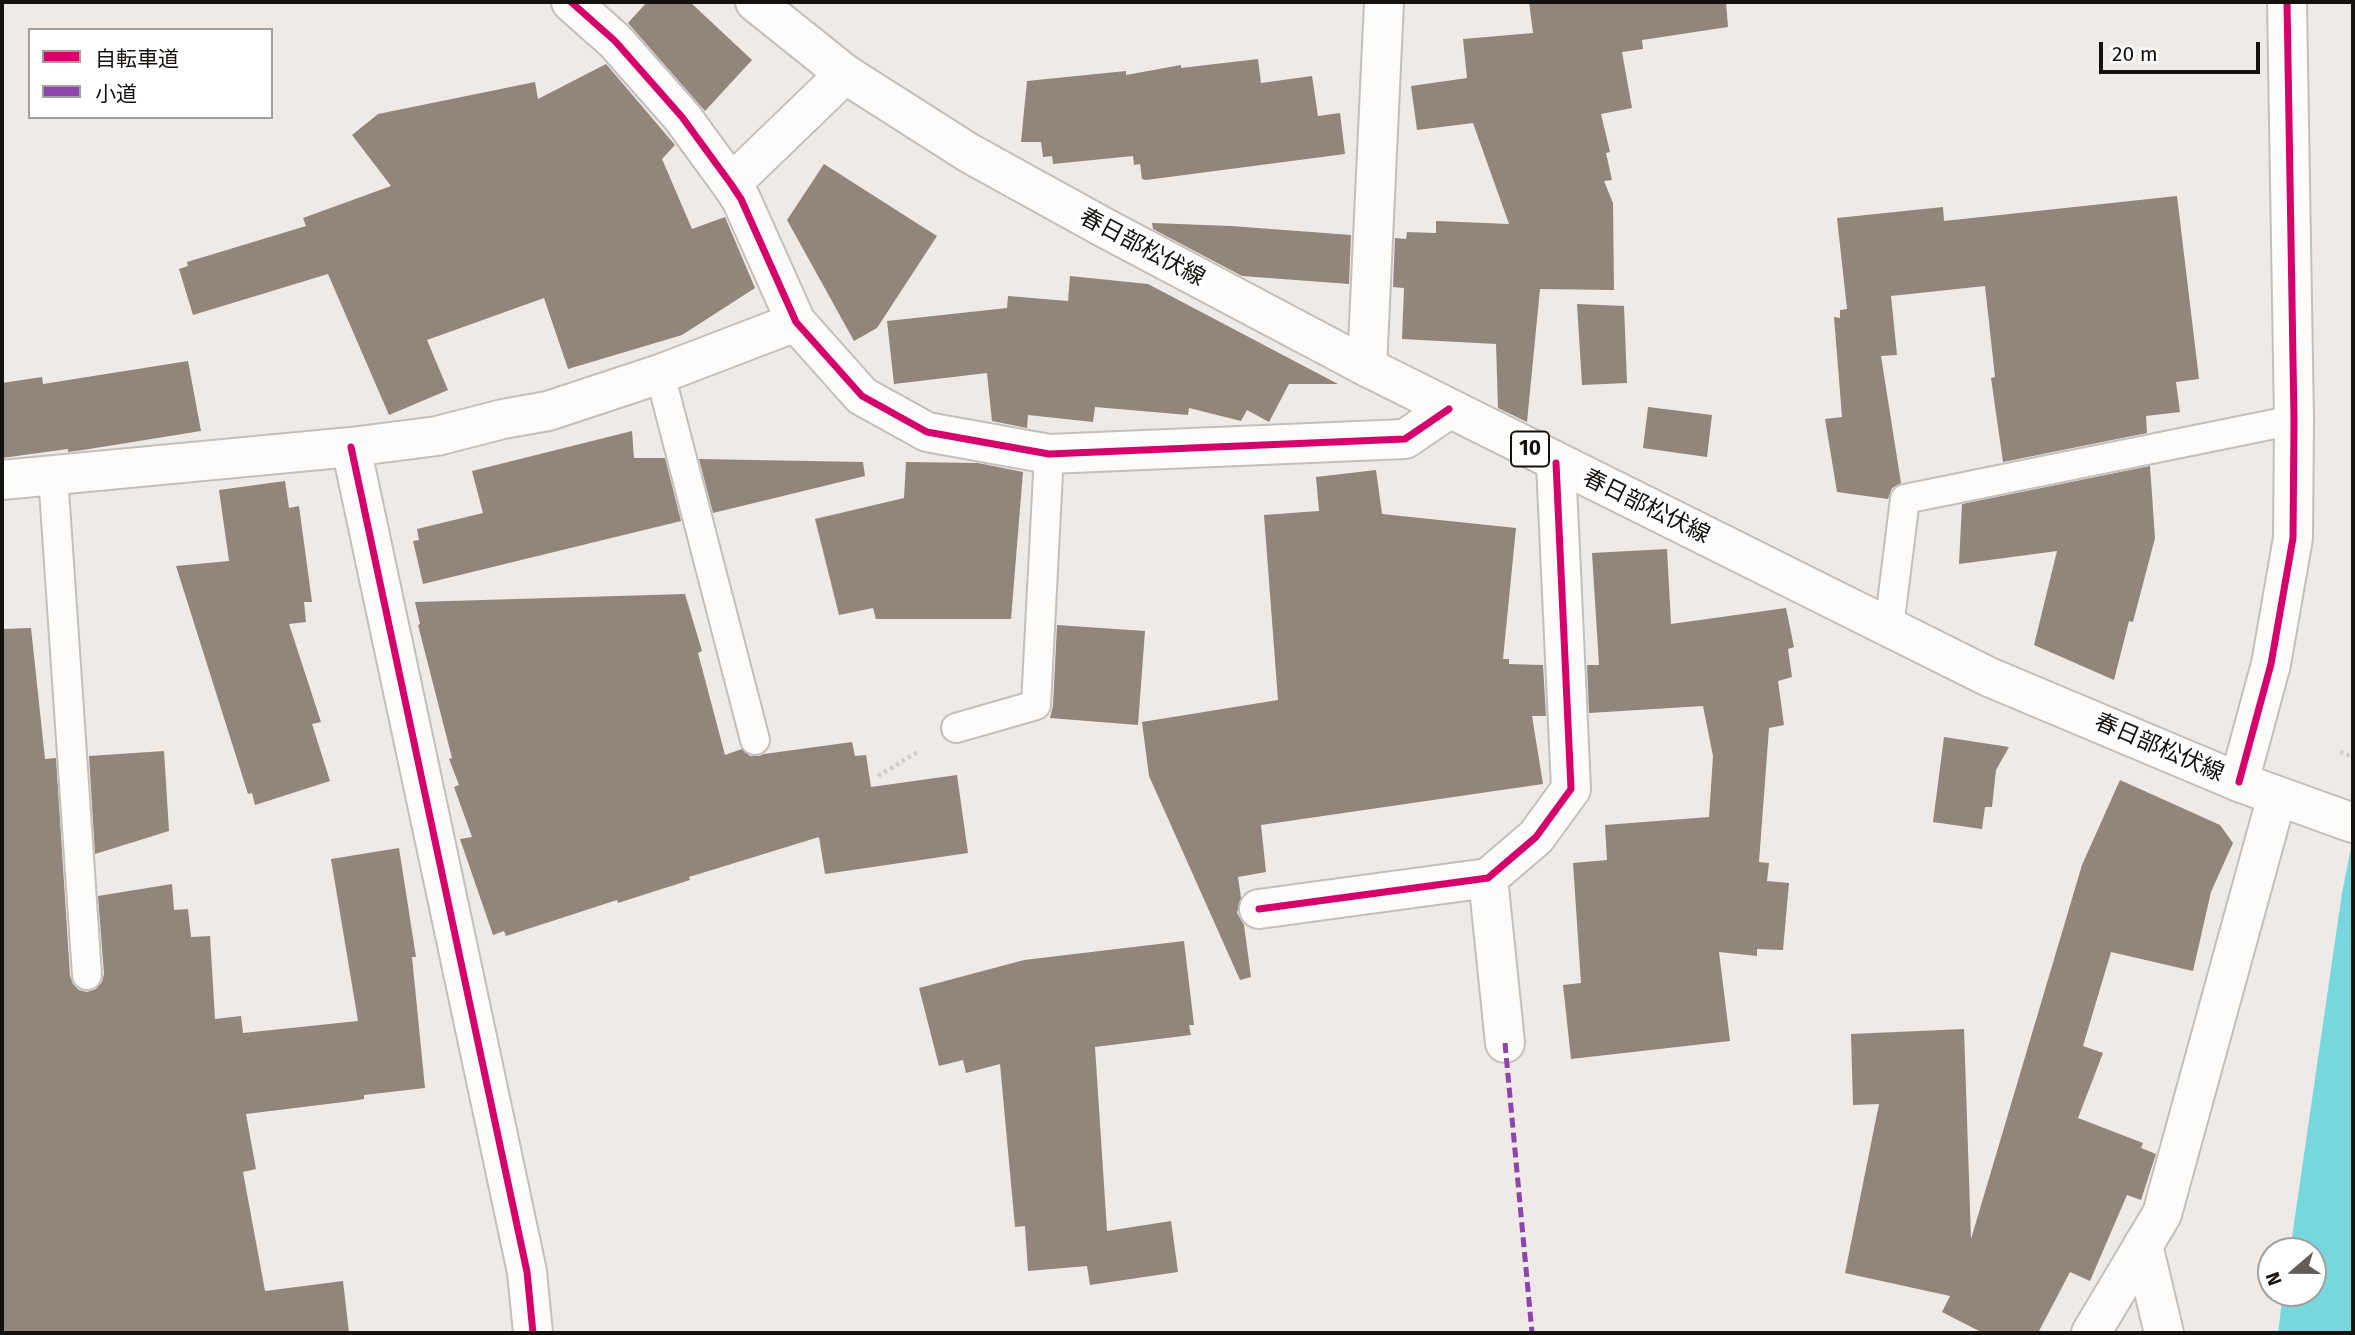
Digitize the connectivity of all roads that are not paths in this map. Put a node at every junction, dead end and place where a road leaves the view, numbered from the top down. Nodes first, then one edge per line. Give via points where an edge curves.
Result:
1 (571, 2) edge
2 (755, 2) edge
3 (1384, 2) edge
4 (2287, 2) edge
5 (845, 74) junction
6 (731, 184) junction
7 (796, 321) junction
8 (1367, 367) junction
9 (660, 374) junction
10 (1449, 409) junction
11 (2294, 420) junction
12 (351, 447) junction
13 (1049, 454) junction
14 (1556, 463) junction
15 (53, 475) junction
16 (2, 480) edge
17 (1889, 627) junction
18 (956, 729) road end
19 (755, 740) dead end
20 (2239, 782) junction
21 (2277, 796) junction
22 (2349, 822) edge
23 (1488, 878) junction
24 (1259, 909) dead end
25 (87, 975) dead end
26 (1504, 1044) dead end
27 (2143, 1245) junction
28 (533, 1333) edge
29 (2091, 1333) edge
30 (2164, 1333) edge

1 - 6 street via 624,51 682,117
2 - 5 street, 春日部松伏線 / 10
3 - 8 street
4 - 11 street
5 - 6 street
5 - 8 street, 春日部松伏線 / 10 via 981,160
6 - 7 street
7 - 9 street
7 - 13 street via 862,396 927,432
8 - 10 street, 春日部松伏線 / 10
9 - 12 street via 548,411 437,436
9 - 19 lane
10 - 13 street via 1405,439
10 - 14 street, 春日部松伏線 / 10
11 - 17 lane via 1905,499
11 - 20 street via 2293,538 2272,664
12 - 15 street
12 - 28 street via 527,1272
13 - 18 lane via 1036,705
14 - 17 street, 春日部松伏線 / 10
14 - 23 street via 1571,789 1536,837
15 - 16 street
15 - 25 lane
17 - 20 street, 春日部松伏線 / 10 via 1989,677
20 - 21 street, 春日部松伏線 / 10
21 - 22 street, 春日部松伏線 / 10
21 - 27 street via 2162,1214
23 - 24 street
23 - 26 street
27 - 29 street
27 - 30 street

